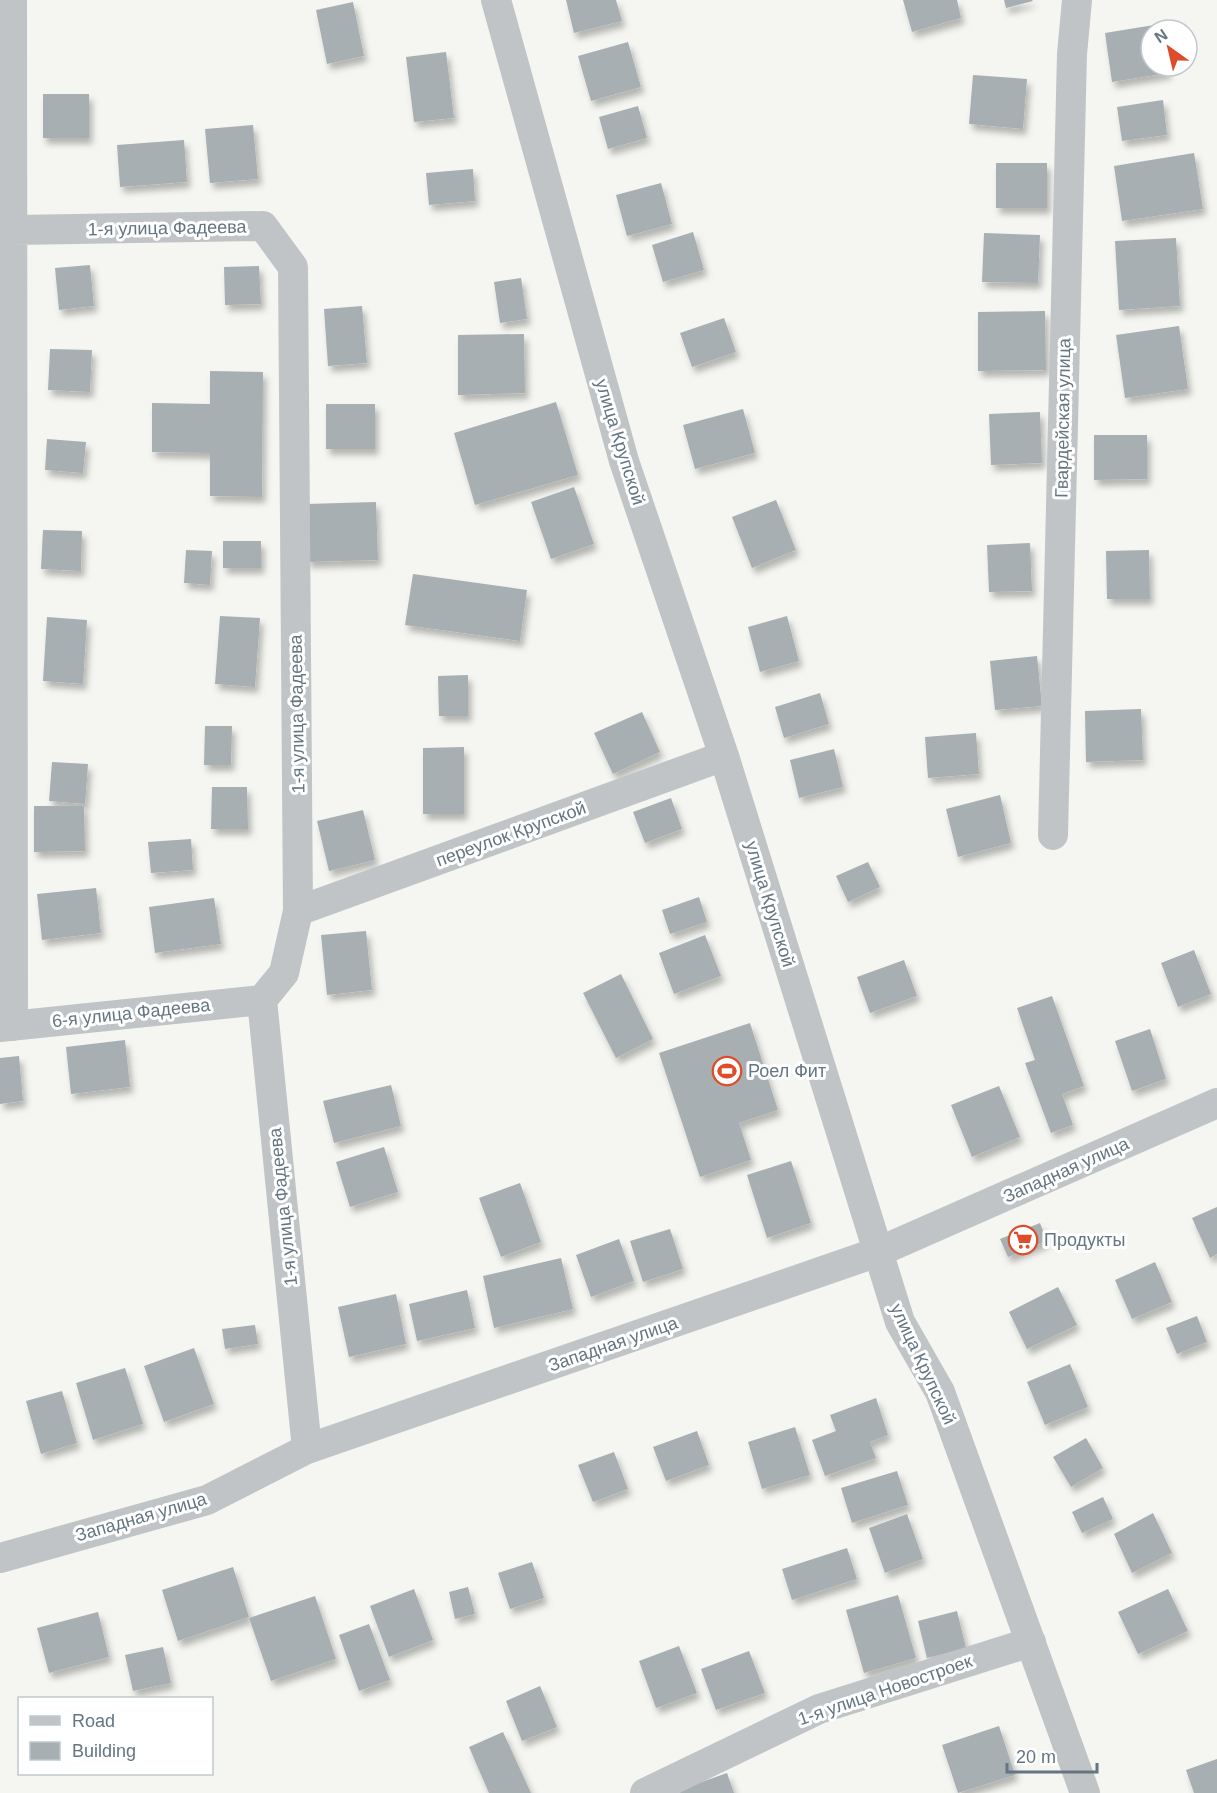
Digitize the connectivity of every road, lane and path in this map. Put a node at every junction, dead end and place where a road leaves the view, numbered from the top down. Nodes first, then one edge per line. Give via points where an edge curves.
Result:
1 (12, 0) edge
2 (496, 0) edge
3 (1077, 0) edge
4 (14, 230) junction
5 (724, 756) junction
6 (1053, 835) dead end
7 (298, 911) junction
8 (262, 1000) junction
9 (7, 1026) edge
10 (1217, 1103) edge
11 (878, 1252) junction
12 (307, 1449) junction
13 (0, 1558) edge
14 (1031, 1642) junction
15 (645, 1793) edge
16 (1085, 1793) edge

1 - 4 street
2 - 5 street, улица Крупской via 624,461
3 - 6 street, Гвардейская улица via 1072,54
4 - 7 street, 1-я улица Фадеева via 263,226 293,267
4 - 9 street
5 - 7 street, переулок Крупской
5 - 11 street, улица Крупской
7 - 8 street, 1-я улица Фадеева via 284,974
8 - 9 street, 6-я улица Фадеева
8 - 12 street, 1-я улица Фадеева
10 - 11 street, Западная улица
11 - 12 street, Западная улица
11 - 14 street, улица Крупской via 900,1322 940,1392
12 - 13 street, Западная улица via 207,1500
14 - 15 street, 1-я улица Новостроек via 819,1709
14 - 16 street, улица Крупской

